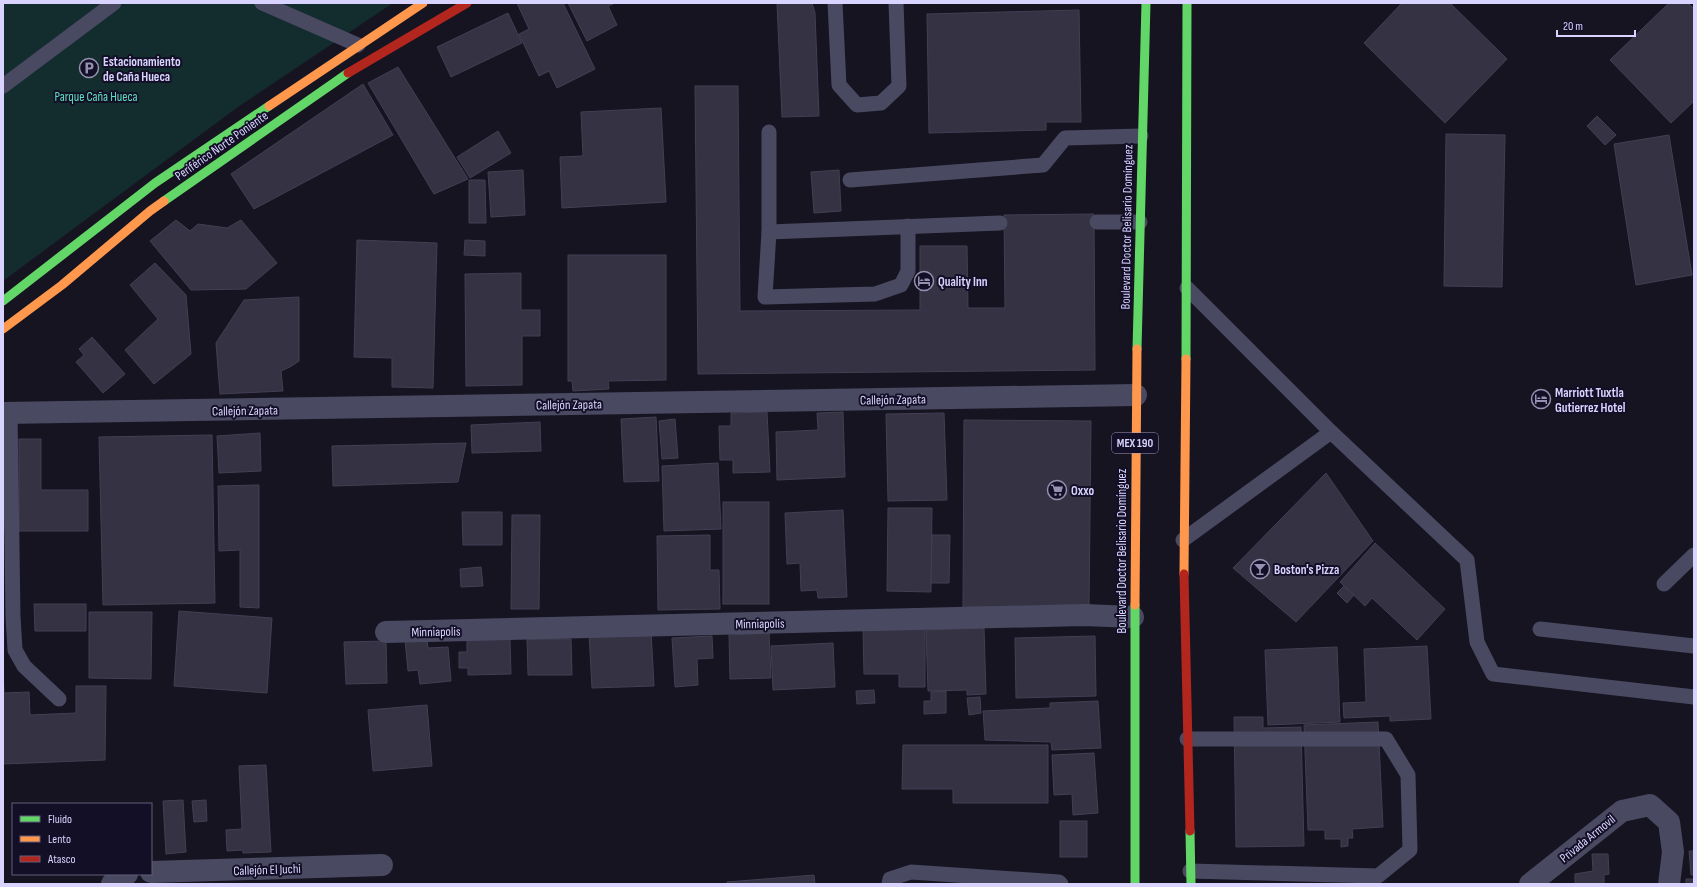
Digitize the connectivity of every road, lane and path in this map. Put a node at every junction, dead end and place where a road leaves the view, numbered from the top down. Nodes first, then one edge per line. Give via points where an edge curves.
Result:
1 (114, 3) edge
2 (262, 3) edge
3 (423, 3) edge
4 (468, 3) edge
5 (834, 3) edge
6 (896, 3) edge
7 (1146, 3) edge
8 (1187, 3) edge
9 (358, 45) junction
10 (3, 86) edge
11 (769, 132) dead end
12 (1141, 136) junction
13 (850, 180) dead end
14 (1097, 222) dead end
15 (1140, 222) junction
16 (1000, 223) dead end
17 (908, 226) junction
18 (769, 232) junction
19 (1187, 288) junction
20 (3, 301) edge
21 (3, 329) edge
22 (1136, 395) junction
23 (7, 413) edge
24 (1331, 432) junction
25 (1183, 540) junction
26 (1694, 555) edge
27 (1664, 584) dead end
28 (1133, 617) junction
29 (1540, 629) dead end
30 (386, 632) dead end
31 (1694, 646) edge
32 (1694, 697) edge
33 (59, 699) dead end
34 (1188, 740) junction
35 (382, 865) dead end
36 (152, 872) edge
37 (124, 875) edge
38 (1190, 878) edge
39 (112, 884) edge
40 (889, 884) edge
41 (1062, 884) edge
42 (1135, 884) edge
43 (1530, 884) edge
44 (1669, 884) edge

1 - 10 lane
2 - 9 lane
3 - 9 main road, Periférico Norte Poniente
4 - 21 main road, Periférico Norte Poniente via 342,76 156,206 62,285
5 - 6 lane via 839,85 856,105 881,104 900,86
7 - 12 main road, Boulevard Doctor Belisario Domínguez / MEX 190
8 - 19 main road
9 - 20 main road, Periférico Norte Poniente via 155,183
11 - 18 lane
12 - 13 lane via 1065,138 1043,165
12 - 15 main road, Boulevard Doctor Belisario Domínguez / MEX 190
14 - 15 lane
15 - 22 main road, Boulevard Doctor Belisario Domínguez / MEX 190
16 - 17 lane
17 - 18 lane
17 - 18 lane via 908,271 901,285 875,294 840,296 766,297
19 - 24 lane
19 - 25 main road
22 - 23 street, Callejón Zapata
22 - 28 main road, Boulevard Doctor Belisario Domínguez / MEX 190
23 - 33 lane via 15,650 24,666
24 - 25 lane
24 - 32 lane via 1467,560 1477,642 1493,674
25 - 34 main road
26 - 27 lane
28 - 30 street, Minniapolis via 1084,615
28 - 42 main road, Boulevard Doctor Belisario Domínguez / MEX 190
29 - 31 lane
34 - 38 main road
34 - 38 lane via 1386,739 1408,775 1410,850 1378,876
35 - 36 street, Callejón El Juchi
37 - 39 street via 117,877
40 - 41 lane via 890,879 911,872
43 - 44 street, Privada Armovil via 1622,811 1650,805 1669,822 1673,852

